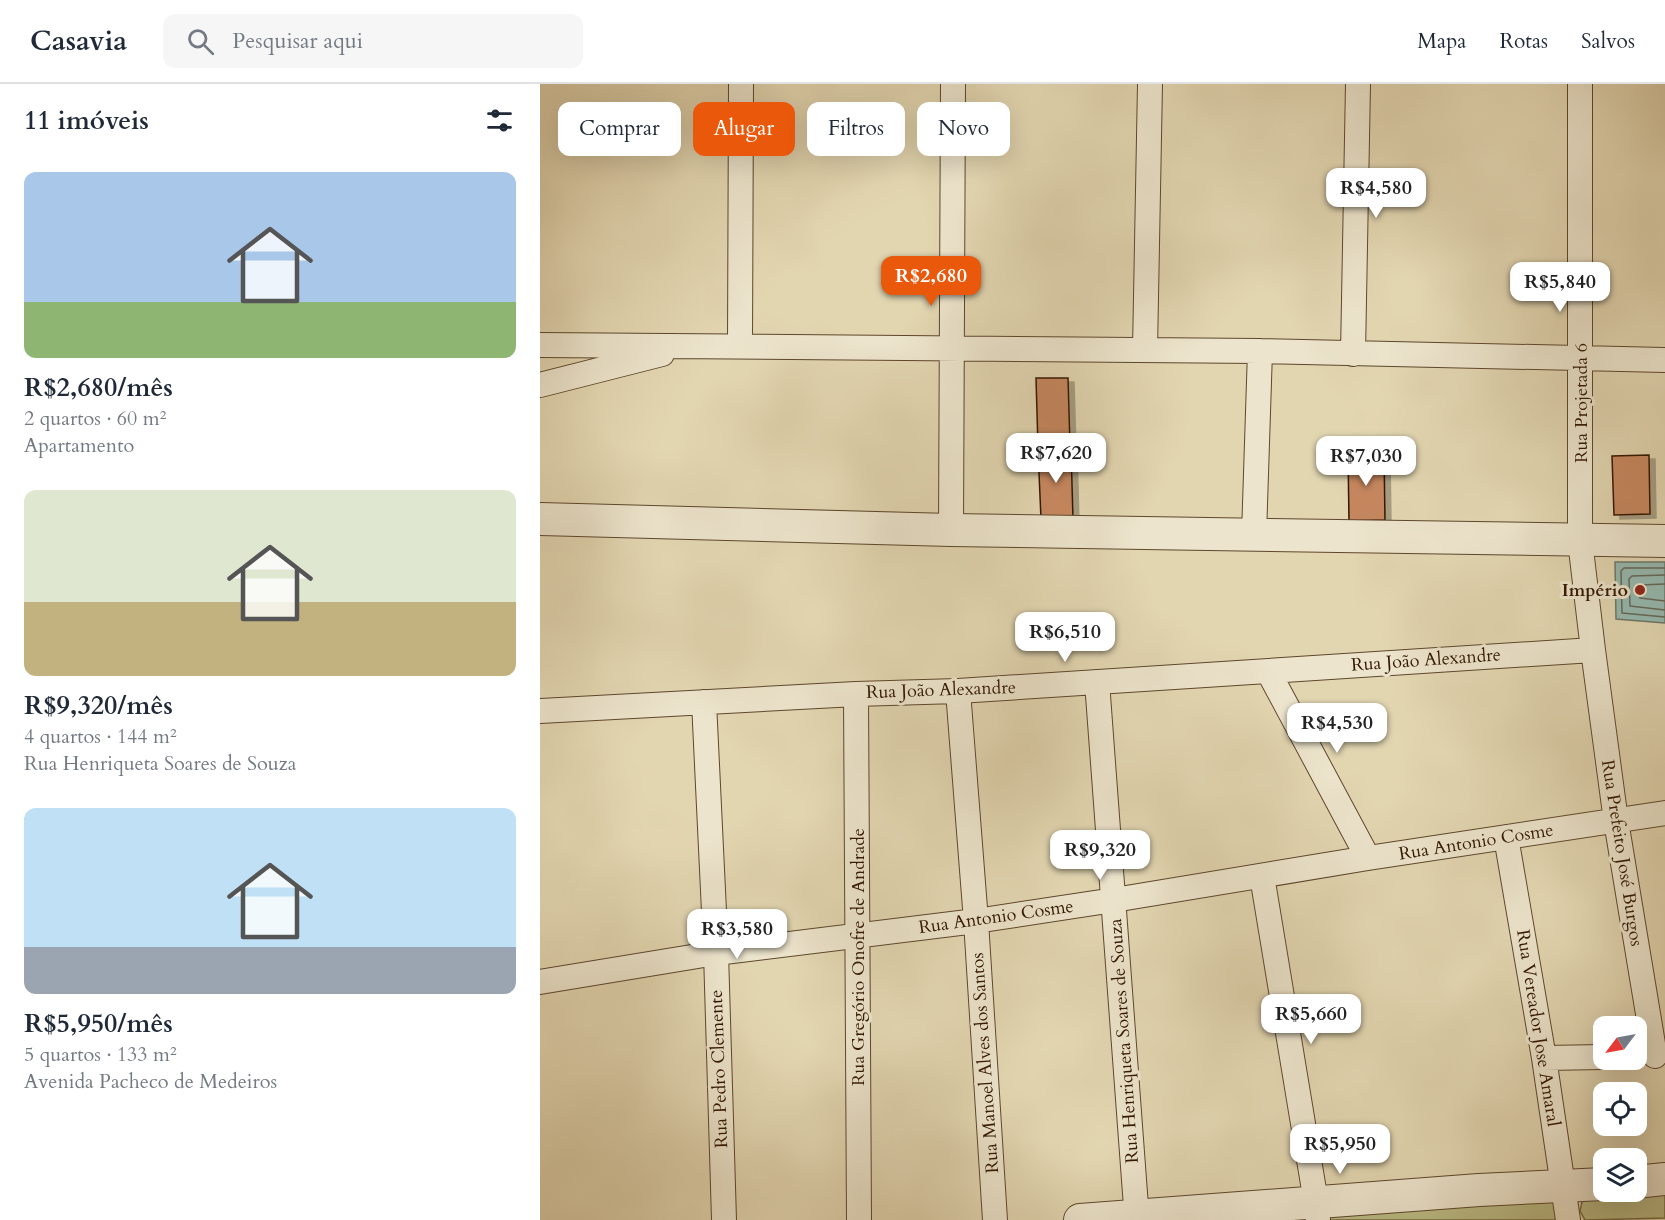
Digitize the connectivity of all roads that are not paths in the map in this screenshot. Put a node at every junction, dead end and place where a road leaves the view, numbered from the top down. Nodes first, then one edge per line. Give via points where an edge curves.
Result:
1 (741, 84) edge
2 (952, 84) edge
3 (1150, 84) edge
4 (1358, 84) edge
5 (1580, 84) edge
6 (540, 345) edge
7 (696, 345) junction
8 (740, 346) junction
9 (952, 348) junction
10 (1145, 350) junction
11 (1260, 351) junction
12 (1353, 354) junction
13 (1581, 359) junction
14 (1665, 360) edge
15 (540, 386) edge
16 (540, 519) edge
17 (951, 530) junction
18 (1254, 535) junction
19 (1580, 541) junction
20 (1665, 542) edge
21 (1593, 650) junction
22 (1268, 671) junction
23 (1097, 682) junction
24 (957, 691) junction
25 (856, 694) junction
26 (704, 702) junction
27 (540, 711) edge
28 (1665, 813) edge
29 (1616, 821) junction
30 (1506, 837) junction
31 (1368, 858) junction
32 (1262, 876) junction
33 (1114, 900) junction
34 (976, 921) junction
35 (858, 934) junction
36 (716, 953) junction
37 (540, 981) edge
38 (1652, 1056) edge
39 (1593, 1057) edge
40 (1544, 1058) junction
41 (1665, 1179) edge
42 (1647, 1181) edge
43 (1593, 1185) edge
44 (1563, 1188) junction
45 (1317, 1211) edge
46 (1137, 1218) edge
47 (724, 1220) edge
48 (859, 1220) edge
49 (995, 1220) edge
50 (1080, 1220) edge
51 (1568, 1220) edge

1 - 8 street
2 - 9 street
3 - 10 street
4 - 12 street
5 - 13 street, Rua Projetada 6
6 - 7 street
7 - 8 street
7 - 15 street
8 - 9 street
9 - 10 street
9 - 17 street
10 - 11 street
11 - 12 street
11 - 18 street
12 - 13 street
13 - 14 street
13 - 19 street, Rua Projetada 6
16 - 17 street
17 - 18 street
18 - 19 street
19 - 20 street
19 - 21 street, Rua Projetada 6
21 - 22 street, Rua João Alexandre
21 - 29 street, Rua Prefeito José Burgos
22 - 23 street, Rua João Alexandre
22 - 31 street
23 - 24 street, Rua João Alexandre
23 - 33 street, Rua Henriqueta Soares de Souza
24 - 25 street, Rua João Alexandre
24 - 34 street, Rua Manoel Alves dos Santos
25 - 26 street, Rua João Alexandre
25 - 35 street, Rua Gregório Onofre de Andrade
26 - 27 street, Rua João Alexandre
26 - 36 street, Rua Pedro Clemente
28 - 29 street, Rua Antonio Cosme
29 - 30 street, Rua Antonio Cosme
29 - 38 street, Rua Prefeito José Burgos
30 - 31 street, Rua Antonio Cosme
30 - 40 street, Rua Vereador Jose Amaral
31 - 32 street, Rua Antonio Cosme
32 - 33 street, Rua Antonio Cosme
32 - 45 street
33 - 34 street, Rua Antonio Cosme
33 - 46 street, Rua Henriqueta Soares de Souza
34 - 35 street, Rua Antonio Cosme
34 - 49 street, Rua Manoel Alves dos Santos
35 - 36 street, Rua Antonio Cosme
35 - 48 street, Rua Gregório Onofre de Andrade
36 - 37 street, Rua Antonio Cosme
36 - 47 street, Rua Pedro Clemente
39 - 40 street
40 - 44 street, Rua Vereador Jose Amaral
41 - 42 street
43 - 44 street
44 - 45 street via 1479,1190
44 - 51 street, Rua Vereador Jose Amaral
45 - 46 street
46 - 50 street

